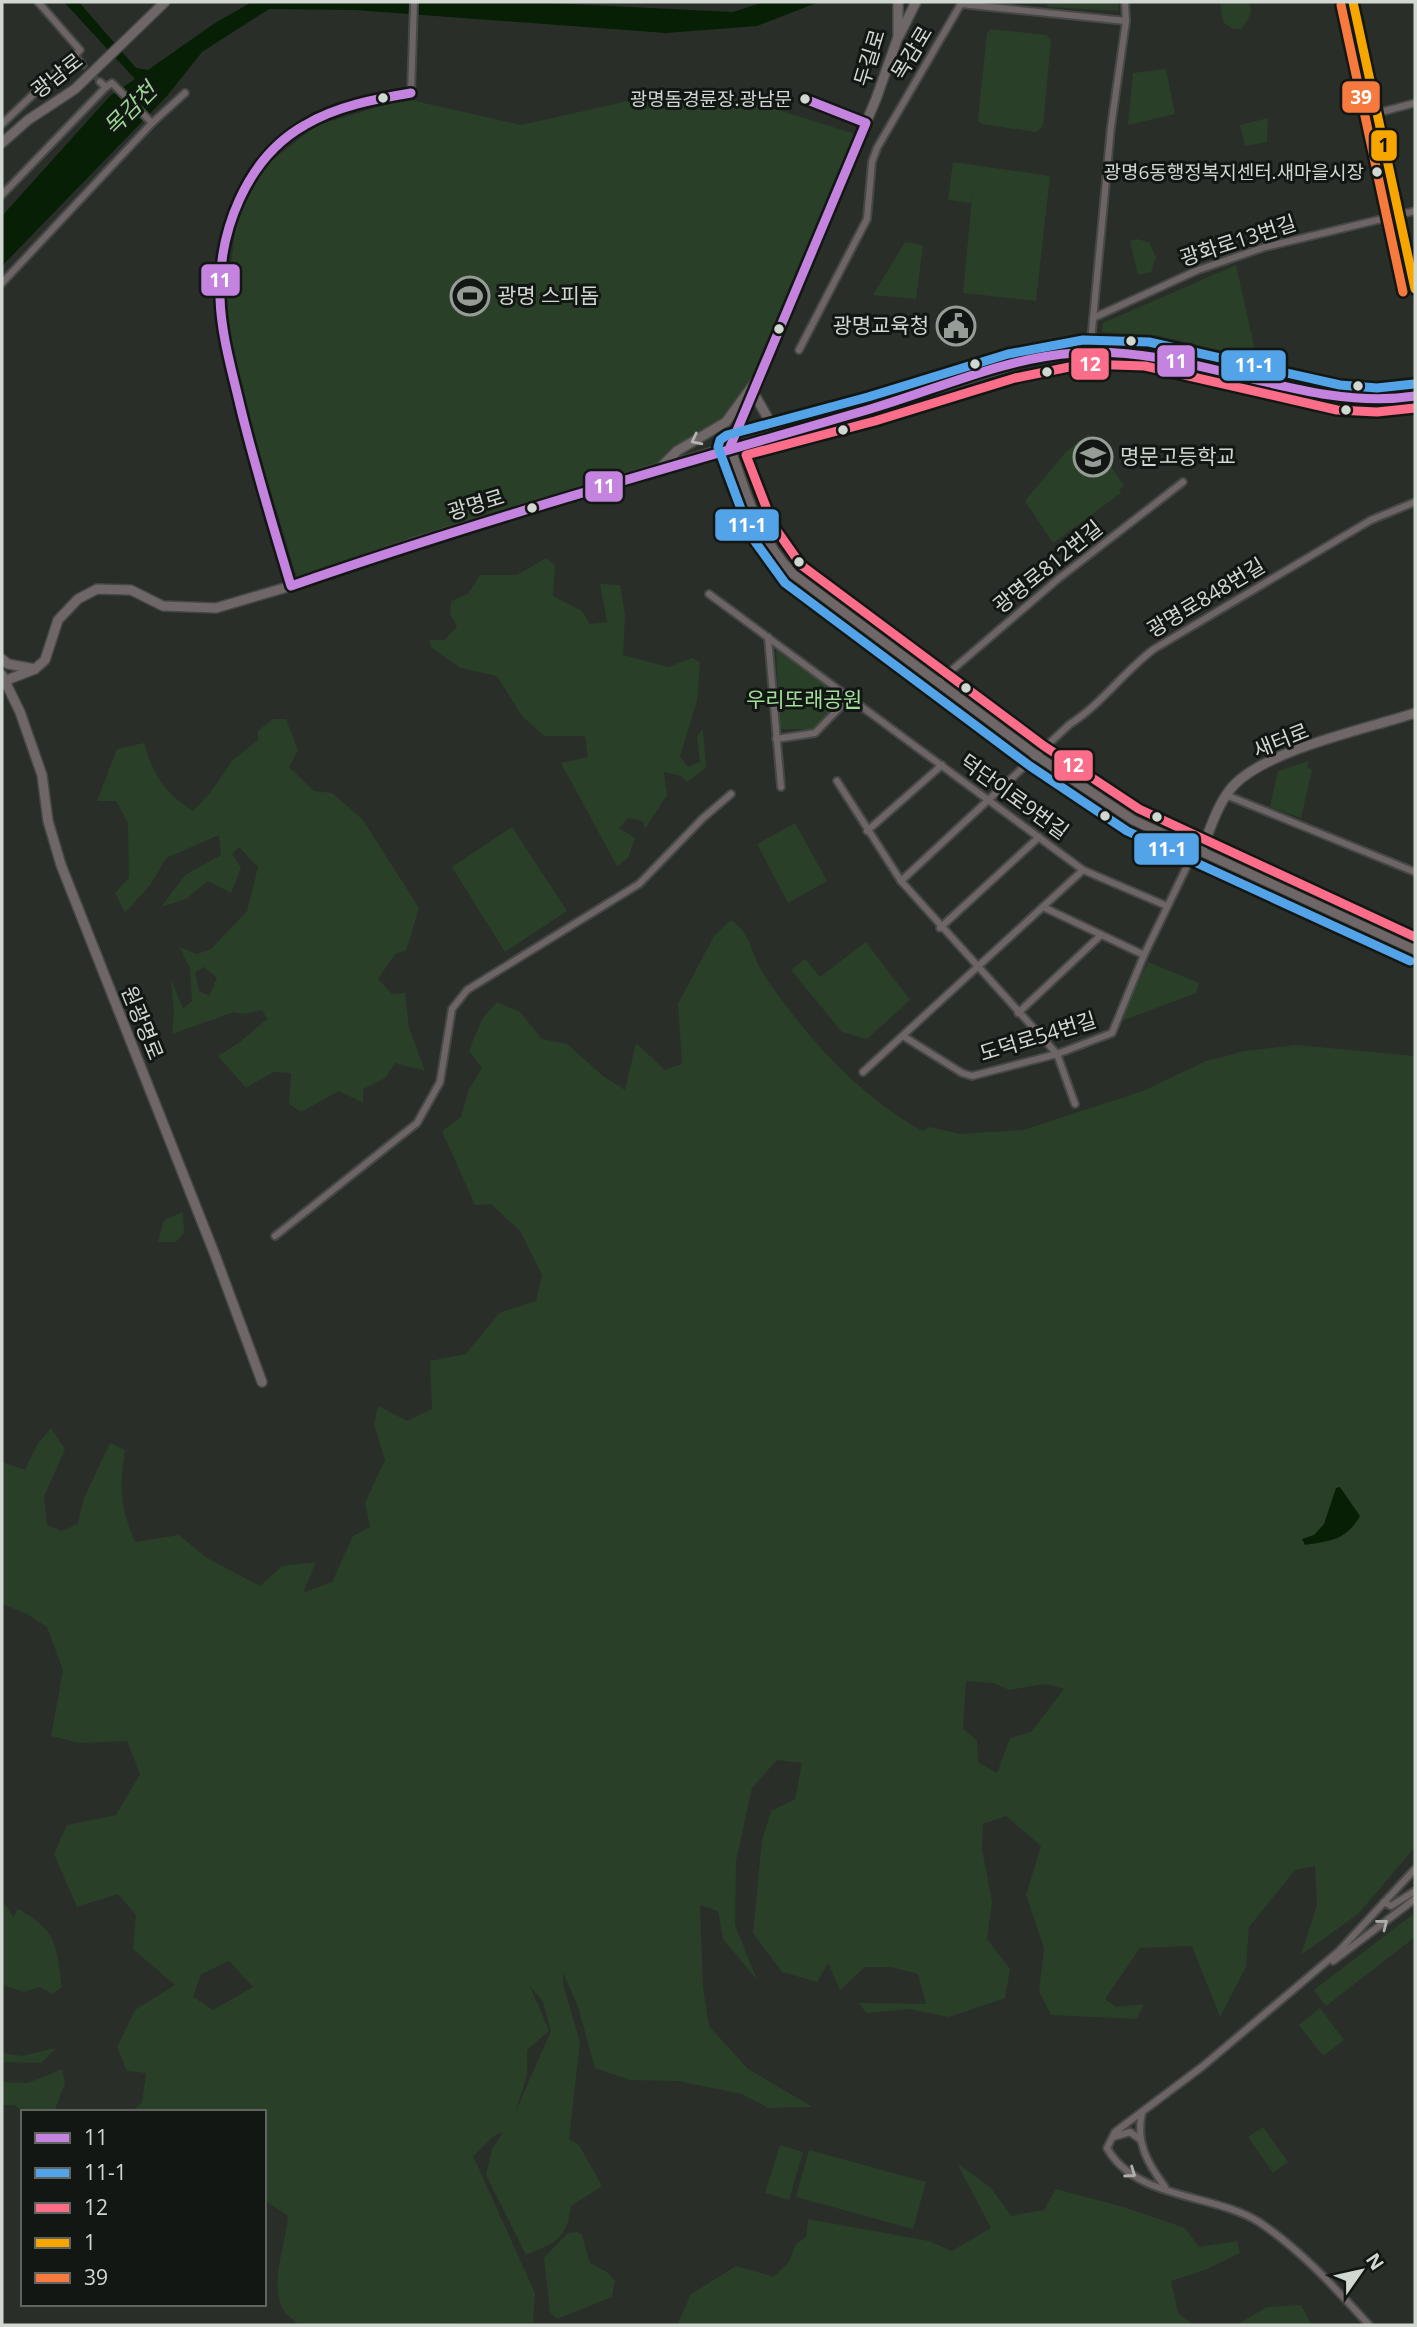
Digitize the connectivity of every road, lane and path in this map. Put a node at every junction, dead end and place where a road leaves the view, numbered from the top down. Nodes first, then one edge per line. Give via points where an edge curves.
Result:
1 (38, 2) edge
2 (165, 2) edge
3 (414, 2) edge
4 (898, 2) edge
5 (916, 2) edge
6 (1125, 2) edge
7 (1353, 2) edge
8 (961, 3) edge
9 (1126, 21) junction
10 (898, 37) junction
11 (74, 55) junction
12 (82, 64) tunnel mouth
13 (100, 82) tunnel mouth
14 (109, 85) junction
15 (184, 93) dead end
16 (411, 93) dead end
17 (1415, 103) edge
18 (1377, 113) junction
19 (152, 123) junction
20 (2, 124) edge
21 (2, 143) edge
22 (2, 195) edge
23 (1415, 211) edge
24 (1400, 215) junction
25 (1410, 240) edge
26 (2, 283) edge
27 (1415, 289) edge
28 (1093, 318) junction
29 (799, 350) dead end
30 (1090, 352) junction
31 (760, 376) junction
32 (754, 394) junction
33 (1415, 396) edge
34 (795, 430) junction
35 (730, 447) junction
36 (660, 469) junction
37 (1183, 482) dead end
38 (1415, 502) edge
39 (709, 594) dead end
40 (768, 636) junction
41 (2, 659) edge
42 (35, 669) junction
43 (3, 679) edge
44 (938, 682) junction
45 (849, 697) junction
46 (1415, 713) edge
47 (776, 739) junction
48 (1037, 756) junction
49 (942, 765) junction
50 (836, 781) dead end
51 (781, 787) dead end
52 (732, 794) dead end
53 (1226, 795) junction
54 (991, 800) junction
55 (867, 831) junction
56 (1039, 837) junction
57 (1201, 852) junction
58 (1083, 870) junction
59 (1415, 872) edge
60 (901, 881) junction
61 (1043, 906) junction
62 (1167, 906) junction
63 (940, 928) junction
64 (1101, 935) junction
65 (1415, 950) edge
66 (1144, 955) junction
67 (975, 967) junction
68 (1018, 1013) junction
69 (903, 1036) junction
70 (1057, 1054) junction
71 (863, 1072) dead end
72 (1075, 1104) dead end
73 (275, 1236) dead end
74 (262, 1382) dead end
75 (1415, 1868) edge
76 (1415, 1891) edge
77 (1415, 1899) edge
78 (1384, 1902) junction
79 (1310, 1976) junction
80 (1142, 2113) junction
81 (1113, 2137) junction
82 (1141, 2140) junction
83 (1165, 2188) junction
84 (1369, 2325) edge

1 - 11 street via 80,50
2 - 21 street, 광남로 via 75,89
3 - 16 street
4 - 10 street, 두길로
5 - 10 street
6 - 9 street
7 - 18 street
8 - 9 street, 목감로
8 - 29 street, 목감로 via 877,148 867,219
9 - 28 street
10 - 31 street, 두길로
11 - 12 street
11 - 20 street
13 - 14 street
14 - 19 street
14 - 22 street
15 - 19 street
17 - 18 street
18 - 24 street
19 - 26 street
23 - 24 street, 광화로13번길
24 - 25 street
24 - 28 street, 광화로13번길 via 1265,247 1209,266
25 - 27 street
28 - 30 street
30 - 33 street, 광명로 via 1144,355 1348,398
30 - 34 street, 광명로 via 1027,360
31 - 32 street
31 -> 36 street via 726,422 677,451
32 - 34 street via 772,425
32 - 35 street
34 - 35 street, 광명로
35 - 36 street, 광명로
35 - 44 street via 760,529 780,561 807,587
36 - 42 street, 광명로 via 216,608 163,606 131,590 97,589 78,599 58,620 45,660
37 - 44 street, 광명로812번길 via 1058,579
38 - 48 street, 광명로848번길 via 1371,520 1154,649
39 - 40 street, 덕단이로9번길
40 - 45 street, 덕단이로9번길
40 - 47 street
41 - 42 street
42 - 43 street
43 - 74 street, 원광명로 via 42,775 48,821 61,865
44 - 48 street
45 - 47 street via 815,733
45 - 49 street, 덕단이로9번길
46 - 53 street, 새터로 via 1282,756 1248,774
47 - 51 street
48 - 54 street, 광명로848번길
48 - 57 street via 1133,820
49 - 54 street, 덕단이로9번길
49 - 55 street
50 - 55 street
52 - 73 street via 639,884 467,990 452,1009 440,1082 418,1121
53 - 57 street, 새터로
53 - 59 street
54 - 56 street, 덕단이로9번길
54 - 60 street, 광명로848번길
55 - 60 street
56 - 58 street, 덕단이로9번길
56 - 63 street
57 - 62 street, 도덕로54번길 via 1189,862
57 - 65 street
58 - 61 street
58 - 62 street, 덕단이로9번길
60 - 63 street
61 - 64 street
61 - 67 street
62 - 66 street, 도덕로54번길
63 - 67 street
64 - 66 street
64 - 68 street
66 - 70 street, 도덕로54번길 via 1112,1033
67 - 68 street
67 - 69 street
68 - 70 street
69 - 70 street, 도덕로54번길 via 972,1076
69 - 71 street
70 - 72 street
75 - 78 street
76 - 78 street via 1391,1906
79 -> 77 street
78 - 79 street
79 - 80 street
80 - 81 street
80 - 82 street
81 - 82 street via 1130,2132
81 -> 83 street via 1107,2148 1114,2161 1139,2179
82 - 83 street via 1148,2165
83 - 84 street via 1257,2221 1308,2260

